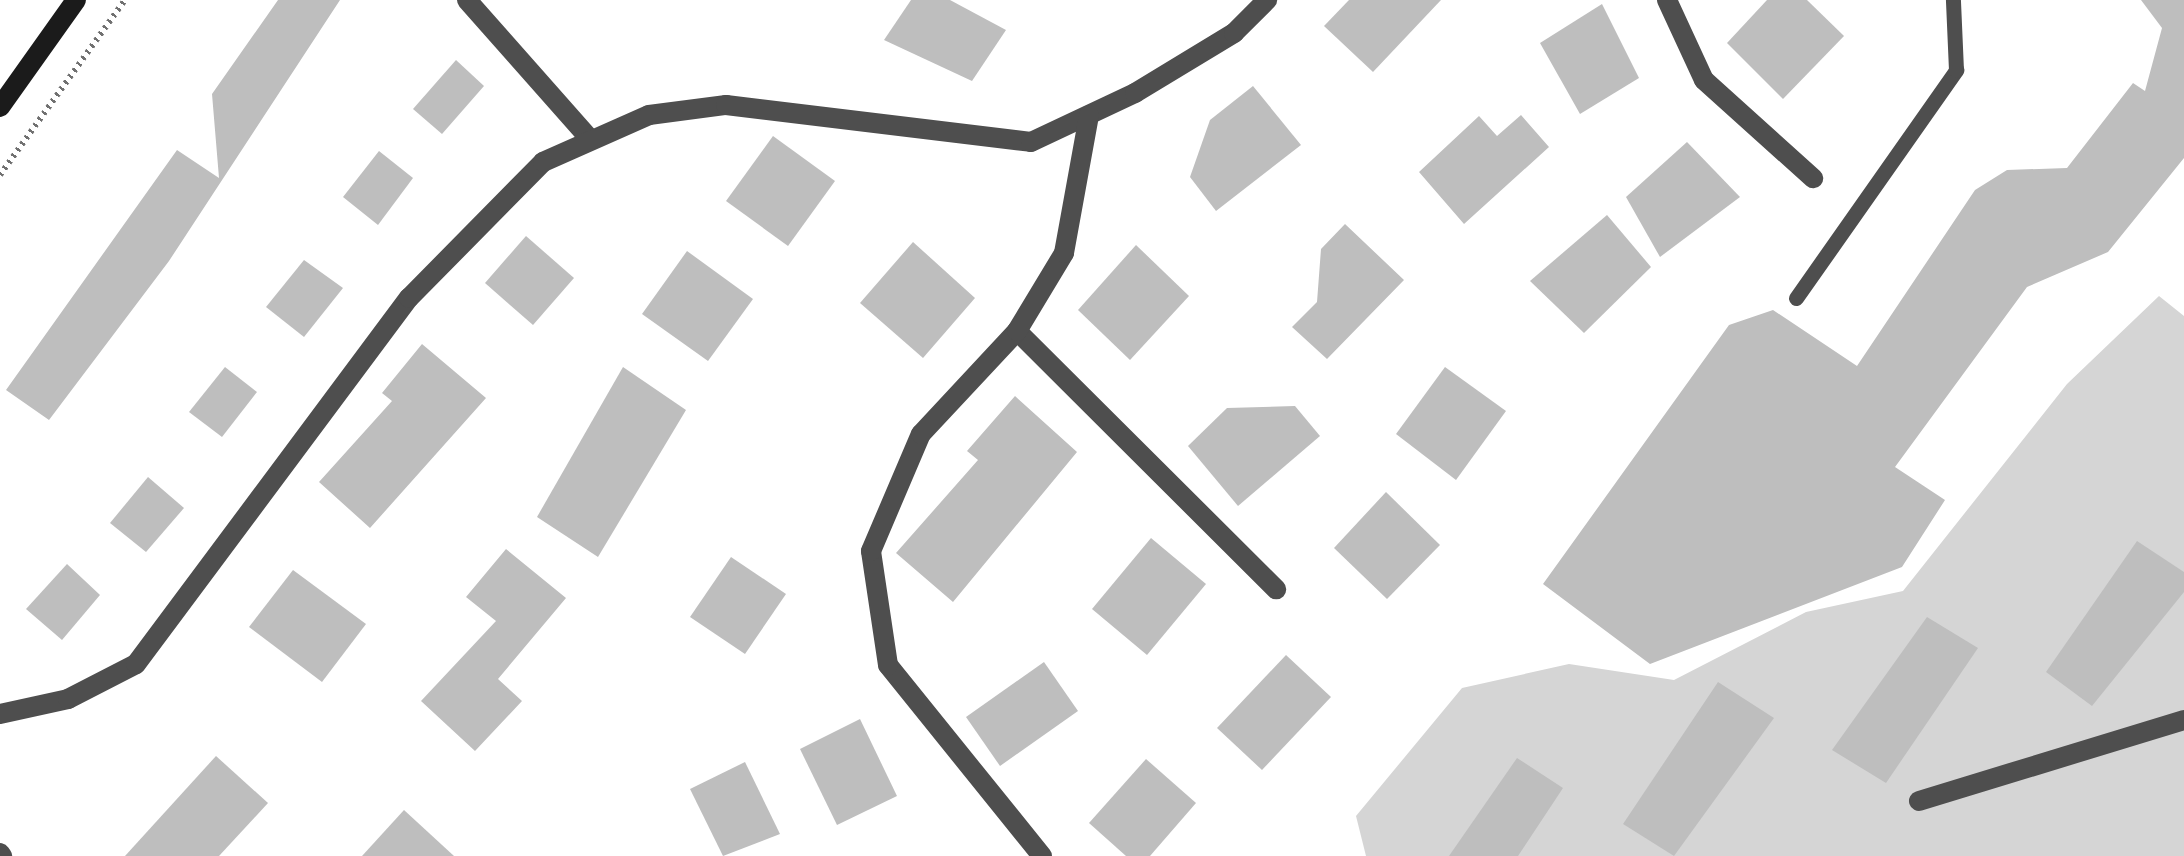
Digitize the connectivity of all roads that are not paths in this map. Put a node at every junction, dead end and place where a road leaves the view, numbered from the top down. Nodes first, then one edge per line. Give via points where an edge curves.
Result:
1 (76, 0) edge
2 (467, 0) edge
3 (1267, 0) edge
4 (1667, 0) edge
5 (1953, 0) edge
6 (0, 107) edge
7 (1089, 115) junction
8 (591, 140) junction
9 (1812, 178) dead end
10 (1796, 298) dead end
11 (1017, 331) junction
12 (1276, 589) dead end
13 (0, 714) edge
14 (2184, 720) edge
15 (1919, 801) dead end
16 (1042, 856) edge

1 - 6 main road
2 - 8 street
3 - 7 street via 1234,33
4 - 9 street via 1704,80
5 - 10 lane via 1956,70
7 - 8 street via 1031,142 726,105 649,114
7 - 11 street via 1064,253
8 - 13 street via 543,162 409,298 136,664 68,698
11 - 12 street
11 - 16 street via 921,434 871,551 888,665
14 - 15 street

